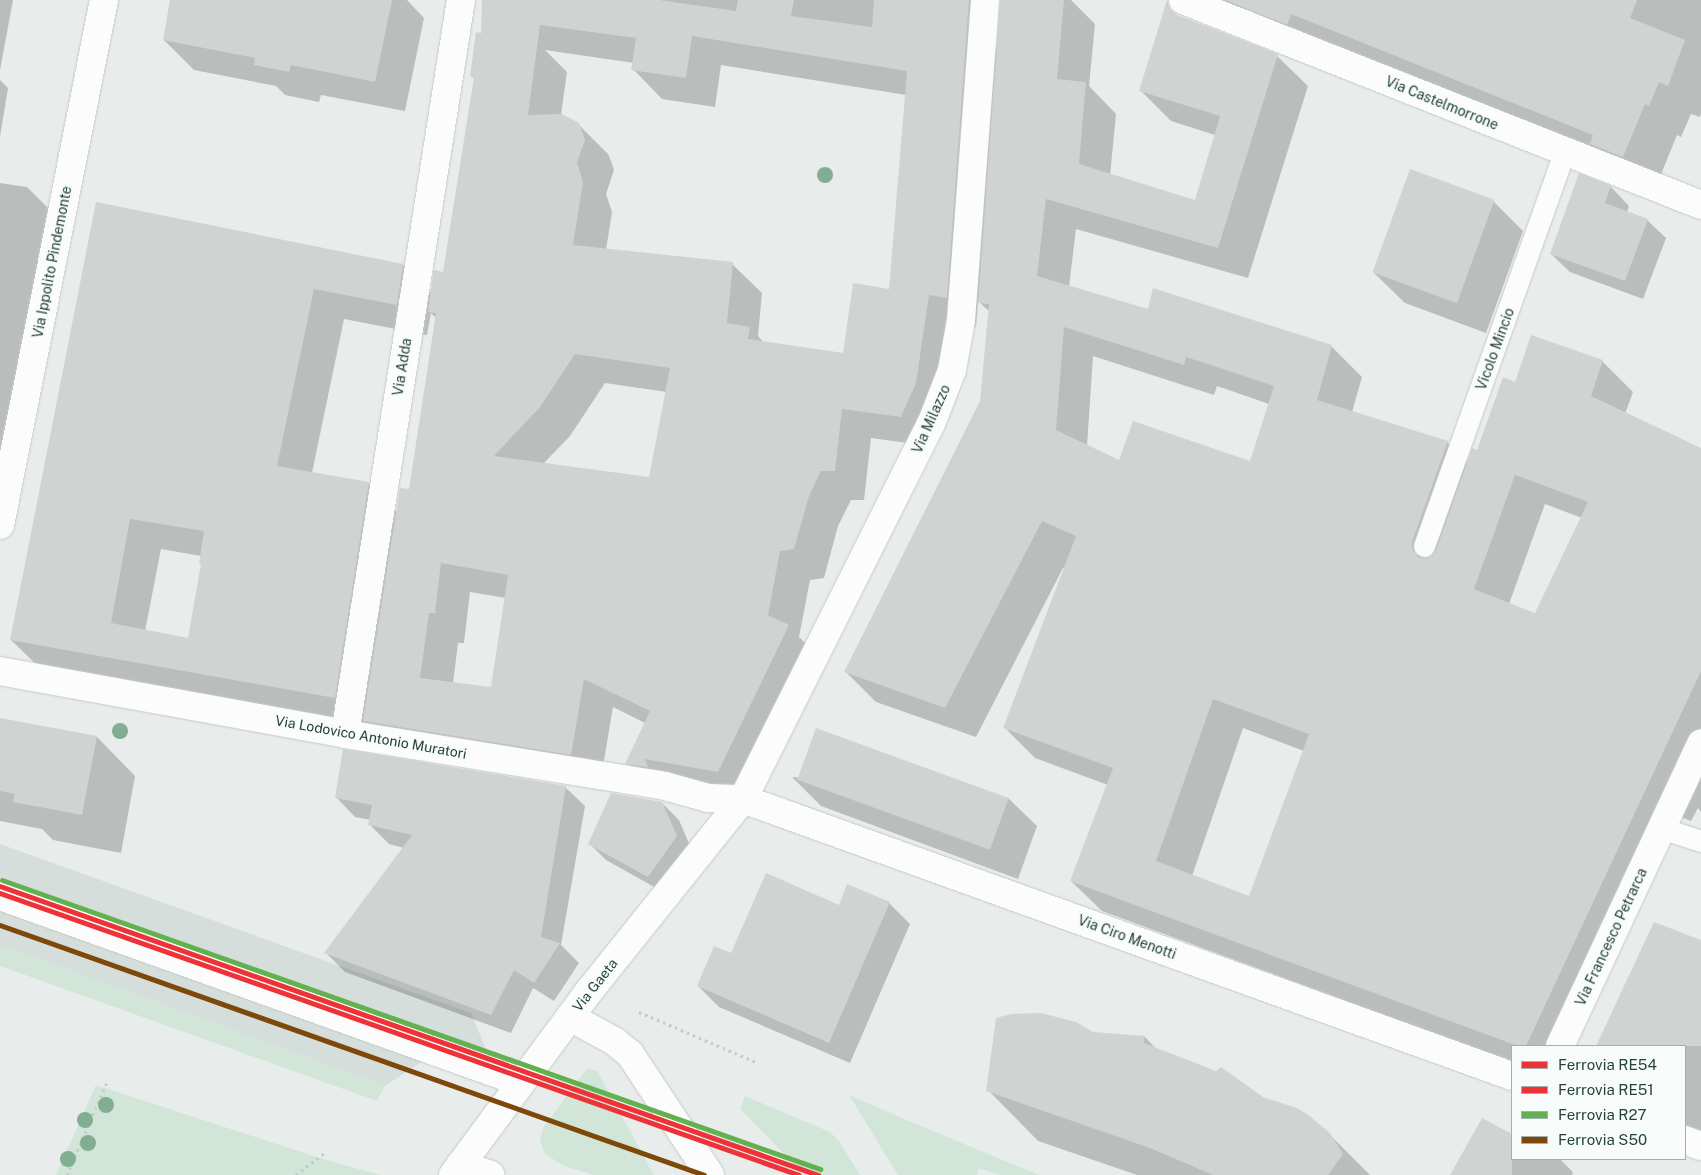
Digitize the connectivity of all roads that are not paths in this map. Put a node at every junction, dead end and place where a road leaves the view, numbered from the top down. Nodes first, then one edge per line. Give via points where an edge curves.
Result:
1 (104, 0) edge
2 (461, 0) edge
3 (986, 0) edge
4 (1183, 0) edge
5 (1564, 152) junction
6 (1701, 204) edge
7 (0, 525) edge
8 (1424, 546) dead end
9 (0, 671) edge
10 (345, 734) junction
11 (1701, 743) edge
12 (742, 799) junction
13 (1661, 828) junction
14 (1701, 841) edge
15 (0, 896) edge
16 (570, 1017) junction
17 (1560, 1045) edge
18 (1511, 1076) edge
19 (521, 1082) junction
20 (1686, 1140) edge
21 (1701, 1146) edge
22 (456, 1170) edge
23 (708, 1174) edge
24 (490, 1175) edge

1 - 7 street, Via Ippolito Pindemonte
2 - 10 street, Via Adda
3 - 12 street, Via Milazzo via 961,320 952,370 931,424
4 - 5 street, Via Castelmorrone
5 - 6 street, Via Castelmorrone
5 - 8 lane, Vicolo Mincio
9 - 10 street, Via Lodovico Antonio Muratori
10 - 12 street, Via Lodovico Antonio Muratori via 665,786 708,798
11 - 13 street, Via Francesco Petrarca
12 - 16 street, Via Gaeta
12 - 18 street, Via Ciro Menotti
13 - 14 lane
13 - 17 street, Via Francesco Petrarca
15 - 19 street
16 - 19 street, Via Gaeta
16 - 23 street via 614,1041 630,1054
19 - 22 street, Via Gaeta
20 - 21 street
22 - 24 street

